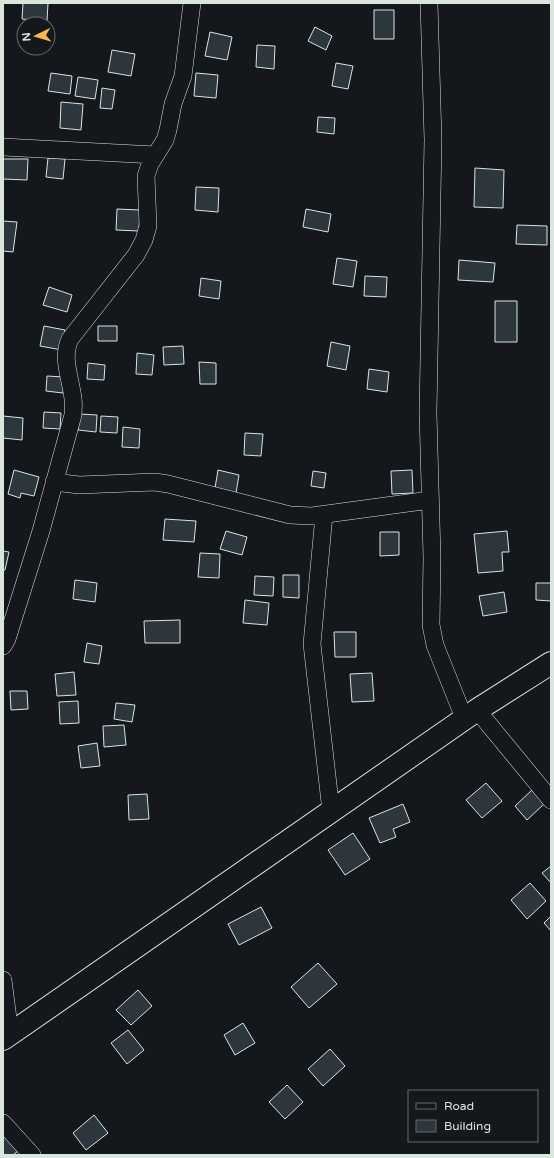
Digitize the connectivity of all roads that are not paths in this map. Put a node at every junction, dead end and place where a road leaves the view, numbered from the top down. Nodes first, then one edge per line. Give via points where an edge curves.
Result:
1 (192, 3) edge
2 (429, 3) edge
3 (3, 147) edge
4 (155, 155) junction
5 (54, 482) junction
6 (430, 500) junction
7 (324, 515) junction
8 (3, 646) edge
9 (551, 663) edge
10 (470, 714) junction
11 (551, 800) edge
12 (331, 811) junction
13 (3, 980) edge
14 (6, 1036) edge
15 (3, 1123) edge
16 (32, 1155) edge

1 - 4 street via 183,76 173,104 165,140
2 - 6 street via 433,140 428,414
3 - 4 street
4 - 5 street via 146,176 148,226 144,240 136,255 67,346 73,415
5 - 7 street via 79,485 155,482 290,516
5 - 8 street via 41,531
6 - 7 street
6 - 10 street via 431,625 435,645
7 - 12 street via 312,644
9 - 10 street
10 - 11 street
10 - 12 street
12 - 14 street
13 - 14 street
15 - 16 street

